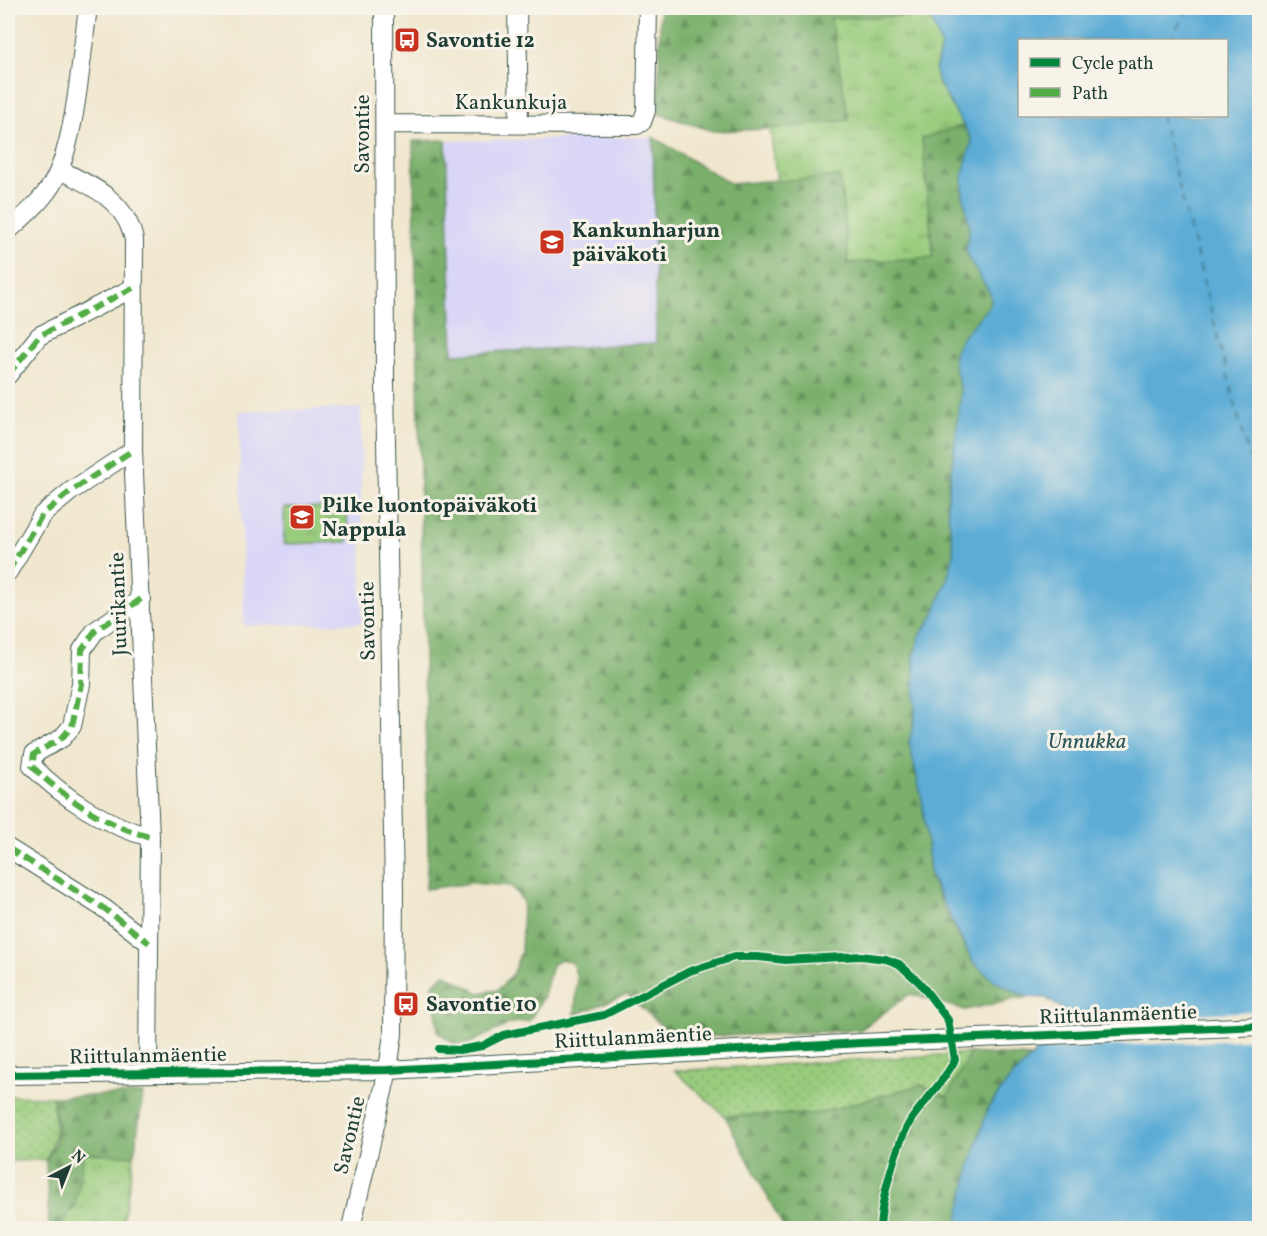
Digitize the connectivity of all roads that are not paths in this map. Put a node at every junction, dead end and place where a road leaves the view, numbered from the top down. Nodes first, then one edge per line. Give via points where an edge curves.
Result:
1 (88, 8) edge
2 (384, 8) edge
3 (517, 8) edge
4 (648, 8) edge
5 (385, 124) junction
6 (519, 124) junction
7 (60, 170) junction
8 (8, 231) edge
9 (133, 288) junction
10 (8, 375) edge
11 (133, 450) junction
12 (8, 572) edge
13 (141, 599) junction
14 (150, 837) junction
15 (8, 848) edge
16 (149, 943) junction
17 (1260, 1026) edge
18 (388, 1070) junction
19 (148, 1072) junction
20 (8, 1075) edge
21 (351, 1228) edge

1 - 7 street
2 - 5 street, Savontie
3 - 6 street
4 - 6 street, Kankunkuja via 646,111 642,122
5 - 6 street, Kankunkuja
5 - 18 street, Savontie via 385,385 394,891 393,1034
7 - 8 street via 32,209
7 - 9 street, Juurikantie via 92,185 125,214 134,240
9 - 10 street via 39,336
9 - 11 street, Juurikantie
11 - 12 street via 42,515
11 - 13 street, Juurikantie
13 - 14 street, Juurikantie
13 - 14 street via 95,631 82,650 81,684 72,726 62,738 34,754 32,766 75,801
14 - 16 street, Juurikantie
15 - 16 street via 105,909
16 - 19 street, Juurikantie
17 - 18 street, Riittulanmäentie via 861,1043
18 - 19 street, Riittulanmäentie
18 - 21 street, Savontie
19 - 20 street, Riittulanmäentie

